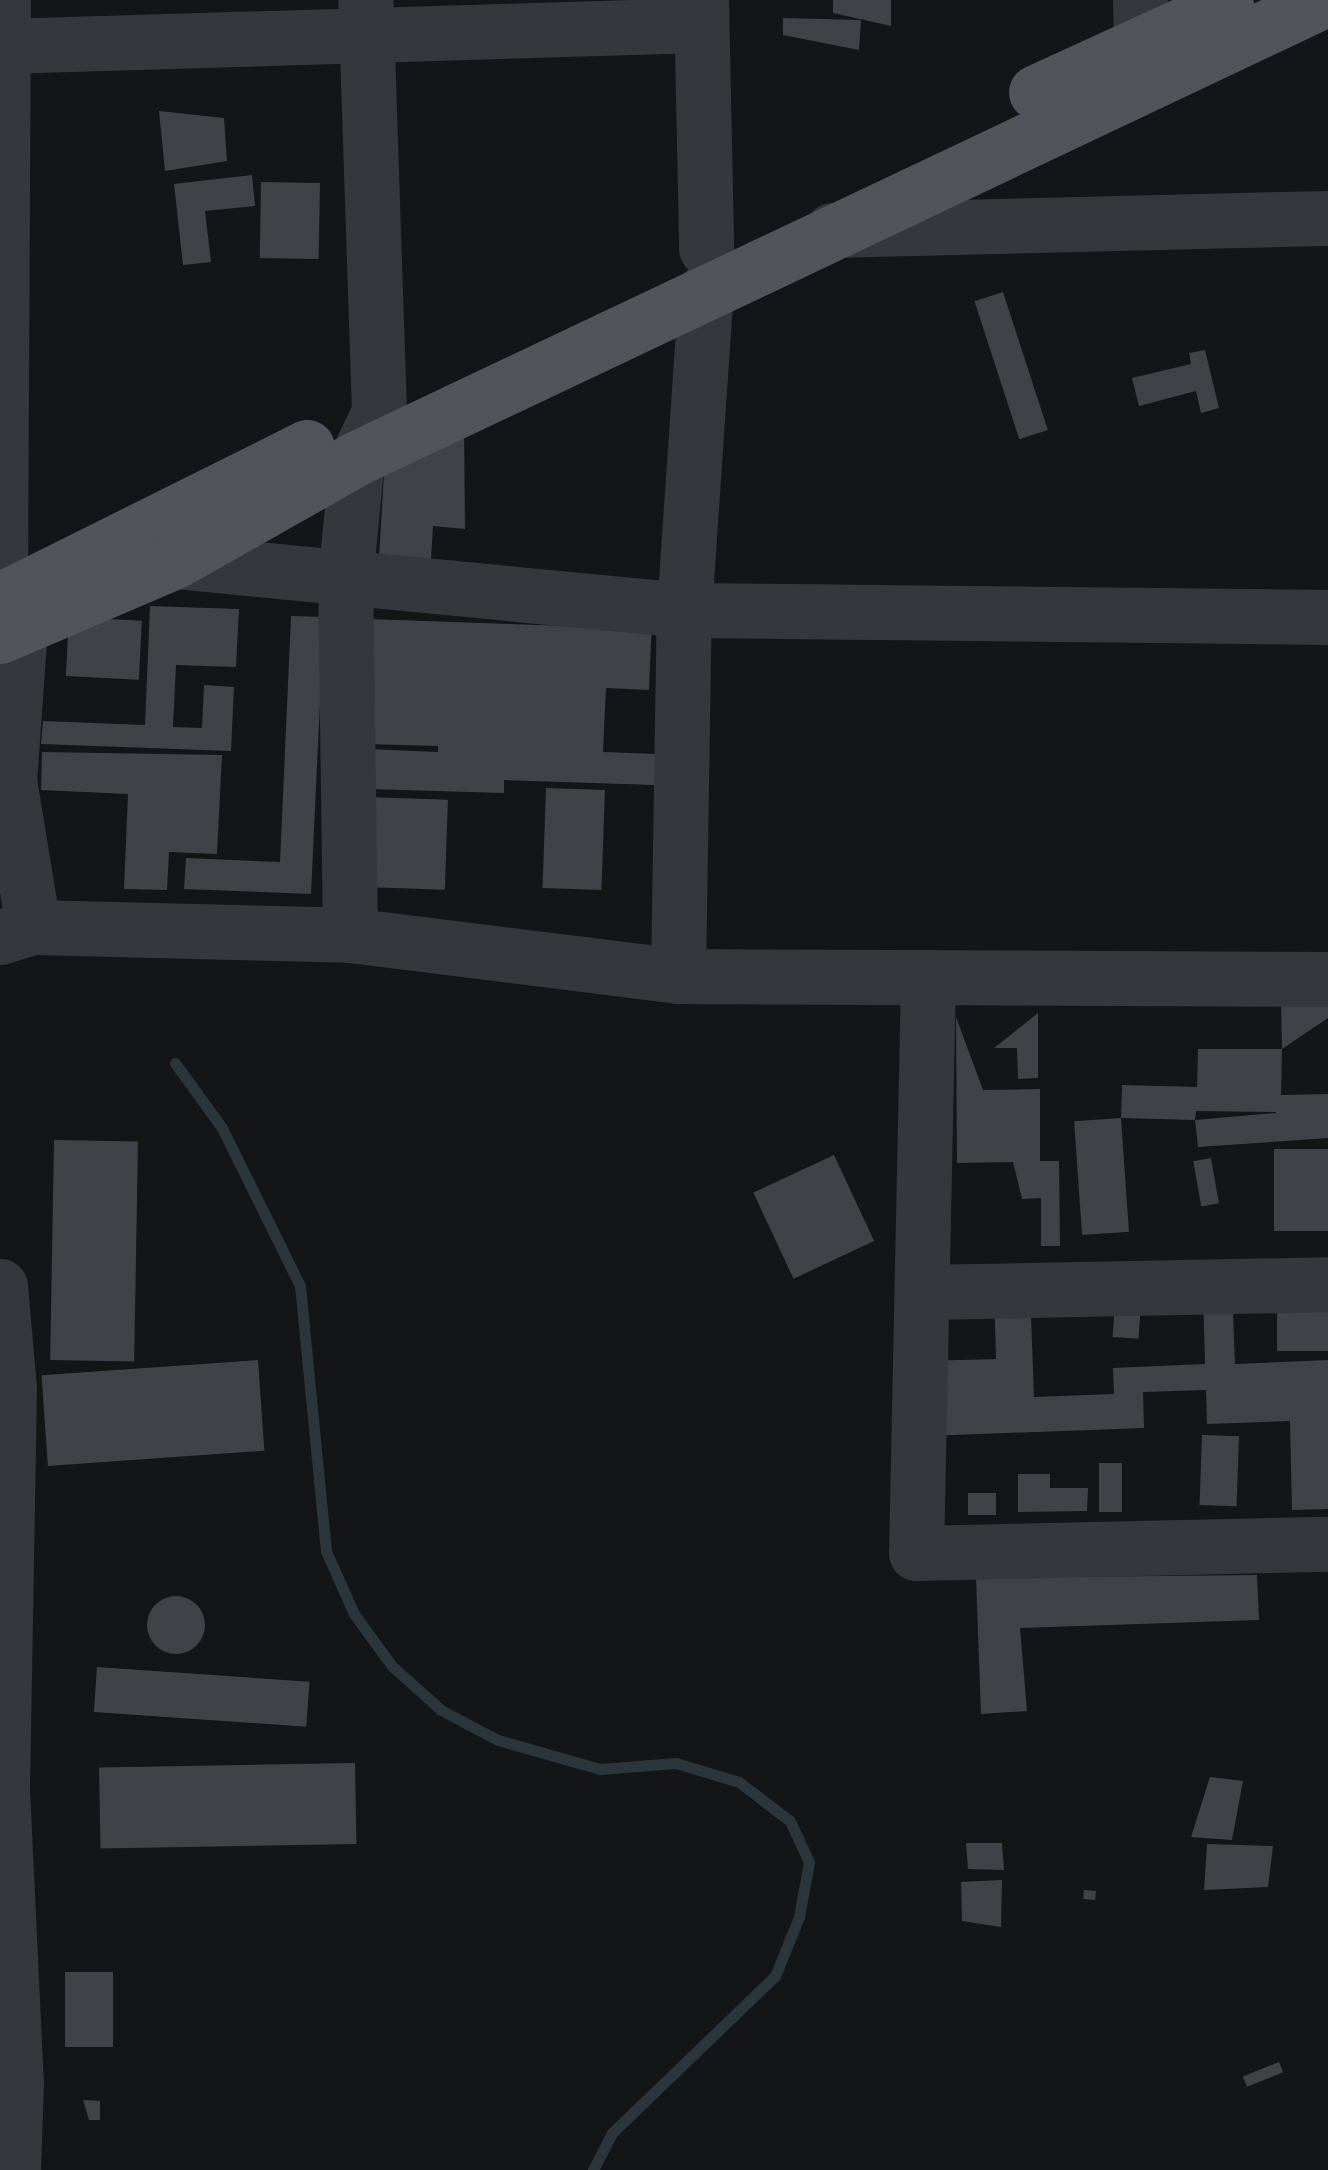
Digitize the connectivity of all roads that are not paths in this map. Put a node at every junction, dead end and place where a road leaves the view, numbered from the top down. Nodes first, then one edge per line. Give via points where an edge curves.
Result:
1 (1238, 0) edge
2 (1324, 0) edge
3 (700, 13) edge
4 (366, 18) edge
5 (1140, 21) edge
6 (3, 23) edge
7 (1328, 218) edge
8 (828, 230) junction
9 (706, 270) junction
10 (368, 434) junction
11 (175, 561) junction
12 (344, 580) junction
13 (4, 610) edge
14 (684, 610) junction
15 (1328, 617) edge
16 (17, 932) edge
17 (350, 934) junction
18 (678, 976) junction
19 (928, 977) junction
20 (1328, 979) edge
21 (1328, 1284) edge
22 (0, 1286) edge
23 (926, 1292) junction
24 (1328, 1544) edge
25 (14, 2170) edge

1 - 5 main road
2 - 8 main road
3 - 4 street
3 - 9 street
4 - 6 street
4 - 10 street
5 - 9 main road
6 - 13 street
7 - 8 street
8 - 9 main road
9 - 10 main road
9 - 14 street
10 - 11 main road
10 - 12 street
10 - 13 main road
11 - 12 street
11 - 13 main road
12 - 14 street
12 - 17 street
13 - 16 street
14 - 15 street
14 - 18 street
16 - 17 street
17 - 18 street
18 - 19 street
19 - 20 street
19 - 23 street
21 - 23 street
22 - 25 street via 10,1388 2,1789
23 - 24 street via 916,1553

